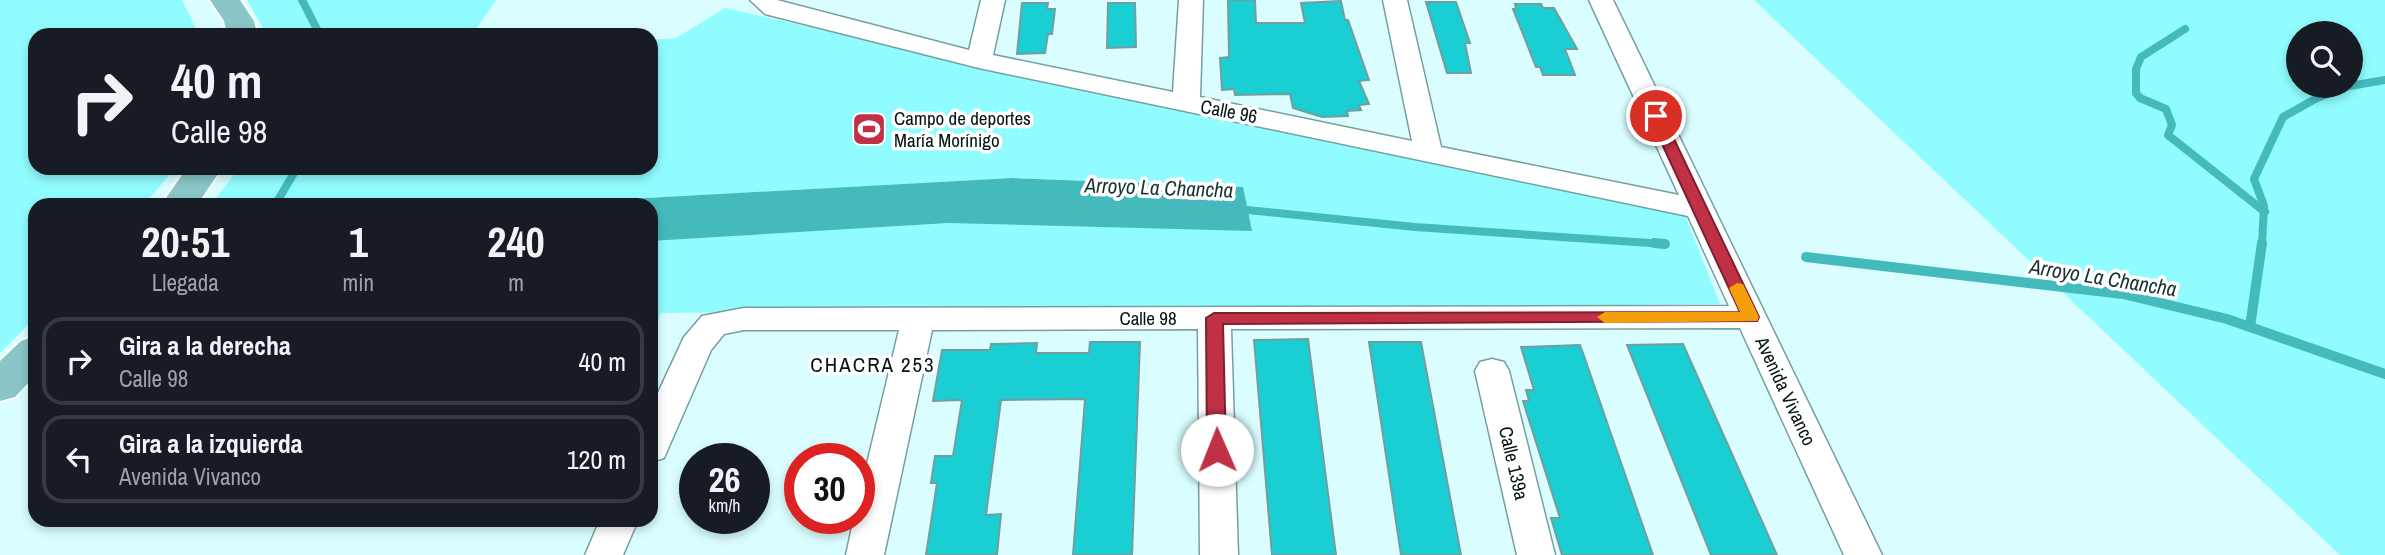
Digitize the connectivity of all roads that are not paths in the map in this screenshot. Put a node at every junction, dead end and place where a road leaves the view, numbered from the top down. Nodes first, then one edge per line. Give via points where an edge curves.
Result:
1 (225, 0) edge
2 (993, 0) edge
3 (1191, 0) edge
4 (1395, 0) edge
5 (1601, 0) edge
6 (762, 1) edge
7 (240, 28) edge
8 (979, 60) junction
9 (1186, 102) junction
10 (1428, 151) junction
11 (200, 175) edge
12 (184, 198) edge
13 (1700, 209) junction
14 (1751, 317) junction
15 (1214, 318) junction
16 (918, 319) junction
17 (28, 358) edge
18 (1492, 371) dead end
19 (0, 386) edge
20 (658, 432) edge
21 (617, 527) edge
22 (604, 555) edge
23 (865, 555) edge
24 (1219, 555) edge
25 (1536, 555) edge
26 (1863, 555) edge

1 - 7 main road
2 - 8 street
3 - 9 street
4 - 10 street
5 - 13 street, Avenida Vivanco
6 - 8 street, Calle 96 via 774,9
8 - 9 street, Calle 96
9 - 10 street, Calle 96
10 - 13 street, Calle 96
11 - 12 main road
13 - 14 street, Avenida Vivanco
14 - 15 street, Calle 98
14 - 26 street, Avenida Vivanco
15 - 16 street, Calle 98
15 - 24 street
16 - 20 street, Calle 98 via 744,319 714,324 696,345
16 - 23 street
17 - 19 main road
18 - 25 street, Calle 139a
21 - 22 street

